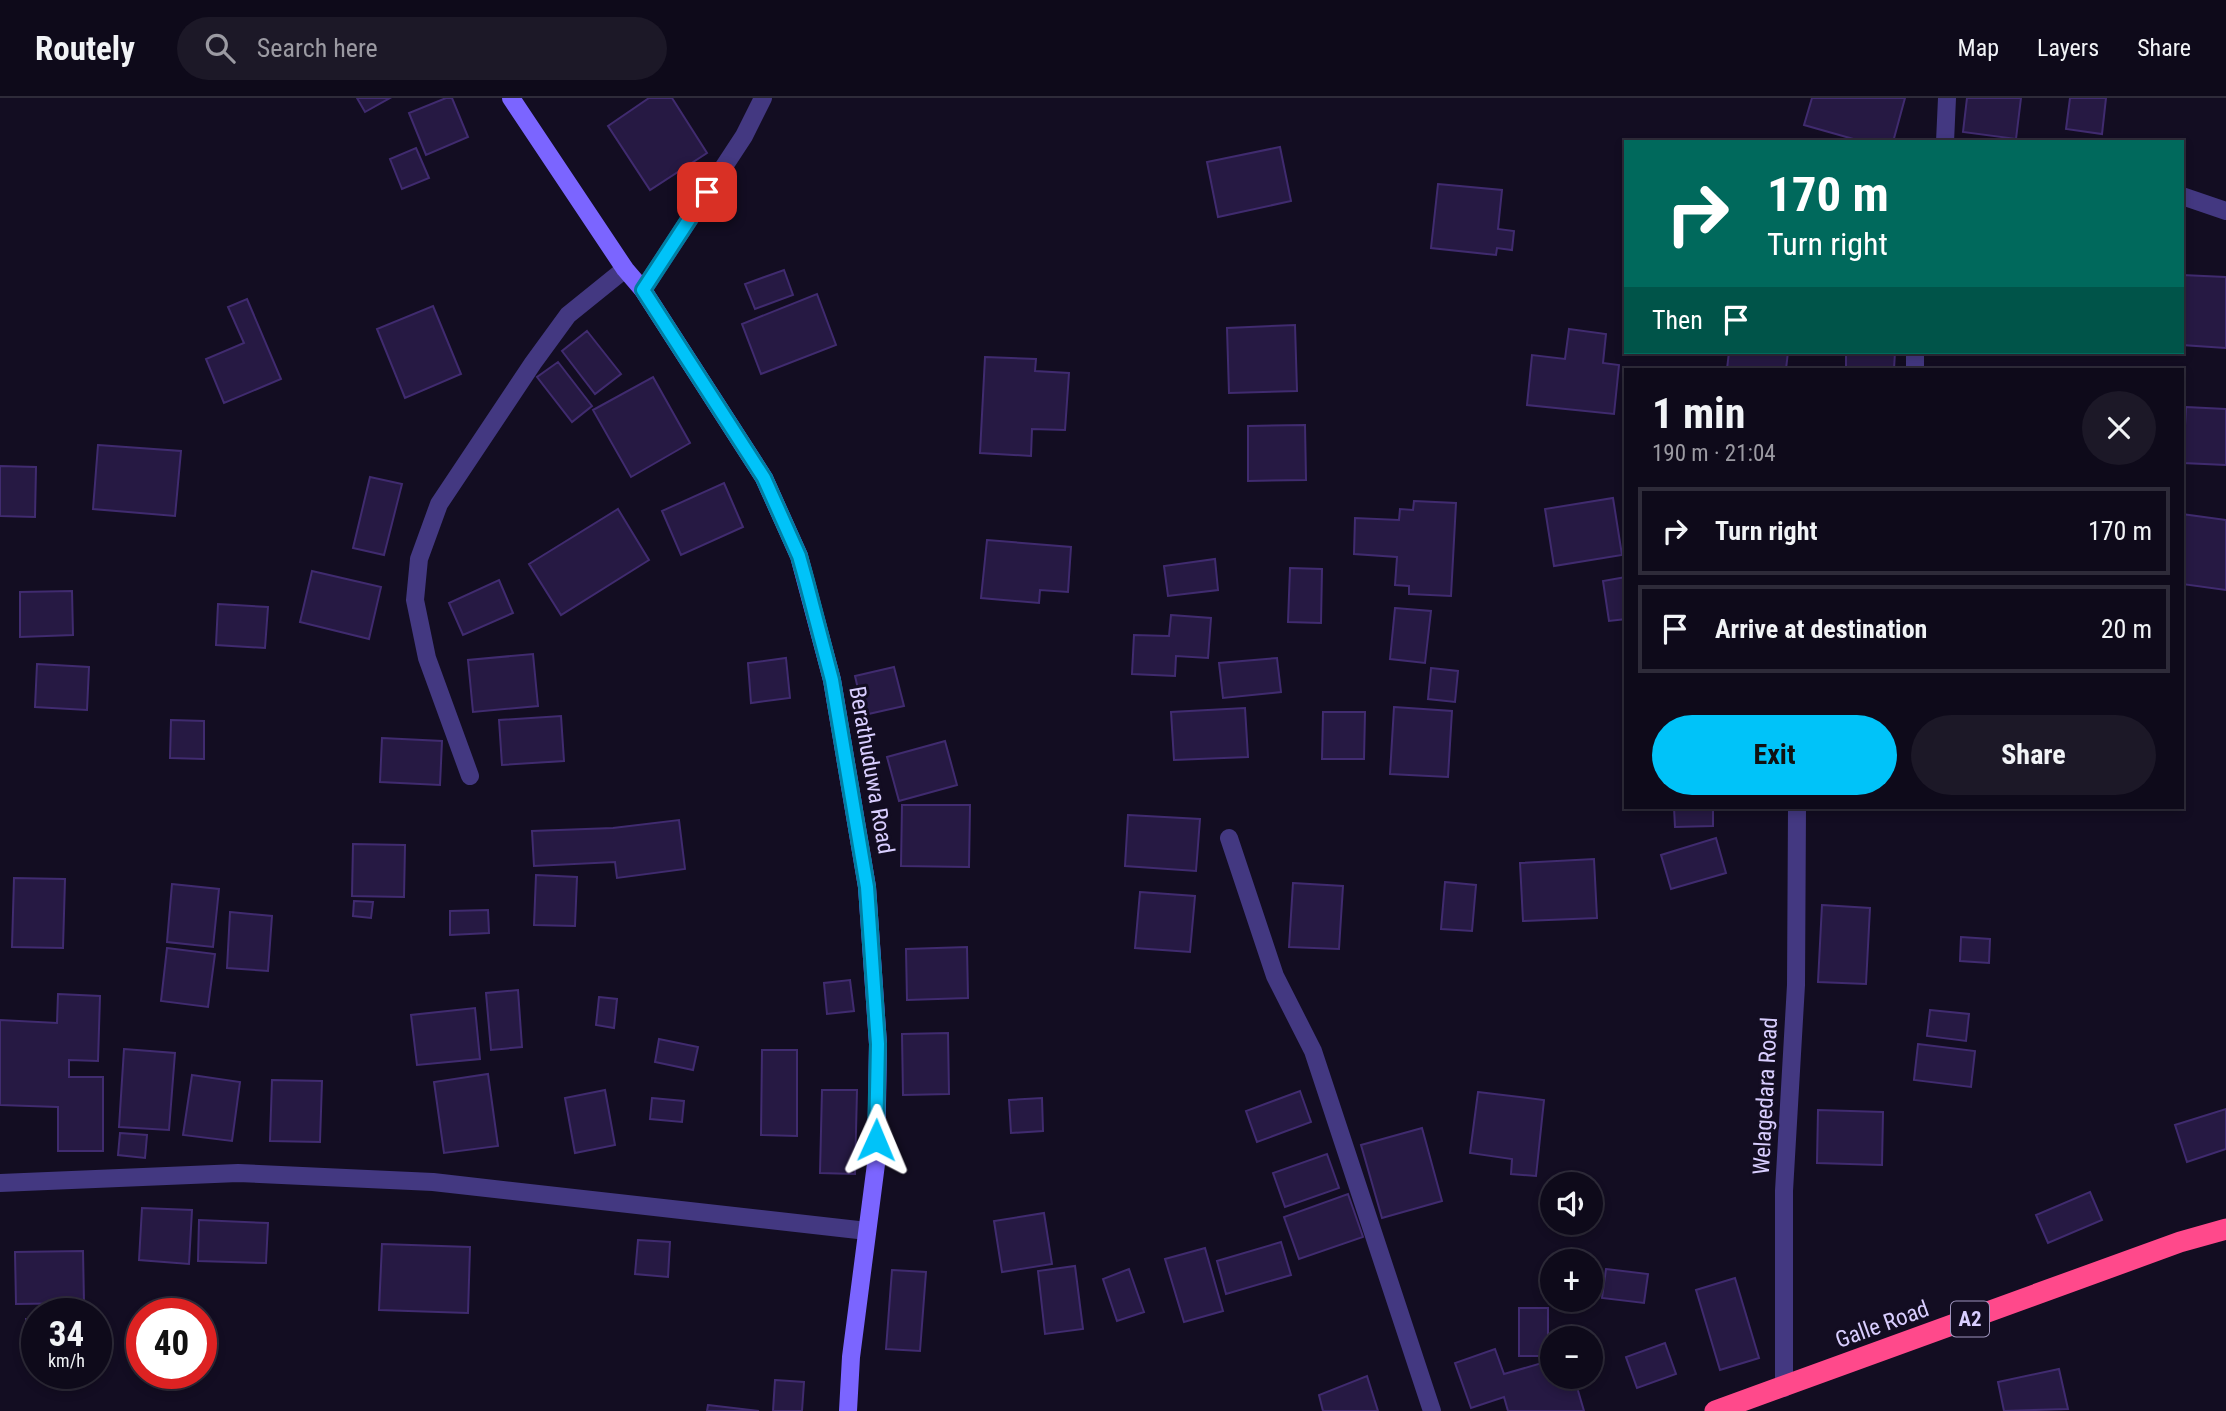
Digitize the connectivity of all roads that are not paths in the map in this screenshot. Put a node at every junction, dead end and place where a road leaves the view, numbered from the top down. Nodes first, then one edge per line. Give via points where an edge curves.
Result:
1 (511, 98) edge
2 (763, 98) edge
3 (1947, 98) edge
4 (1945, 140) edge
5 (2184, 197) edge
6 (2226, 211) edge
7 (625, 269) junction
8 (643, 290) junction
9 (470, 776) dead end
10 (1797, 809) edge
11 (1228, 838) dead end
12 (0, 1183) edge
13 (2226, 1229) edge
14 (867, 1231) junction
15 (1784, 1388) junction
16 (848, 1411) edge
17 (1432, 1411) edge
18 (1715, 1411) edge

1 - 7 street, Berathuduwa Road
2 - 8 street via 744,136
3 - 4 street
5 - 6 street
7 - 8 street, Berathuduwa Road
7 - 9 street via 568,315 533,363 439,504 419,559 415,600 427,658
8 - 14 street, Berathuduwa Road via 764,478 799,556 832,680 867,887 878,1044 876,1164
10 - 15 street, Welagedara Road via 1796,985 1784,1191
11 - 17 street via 1275,976 1312,1051
12 - 14 street via 239,1173 433,1182
13 - 15 highway, Galle Road / A2
14 - 16 street, Berathuduwa Road
15 - 18 highway, Galle Road / A2

